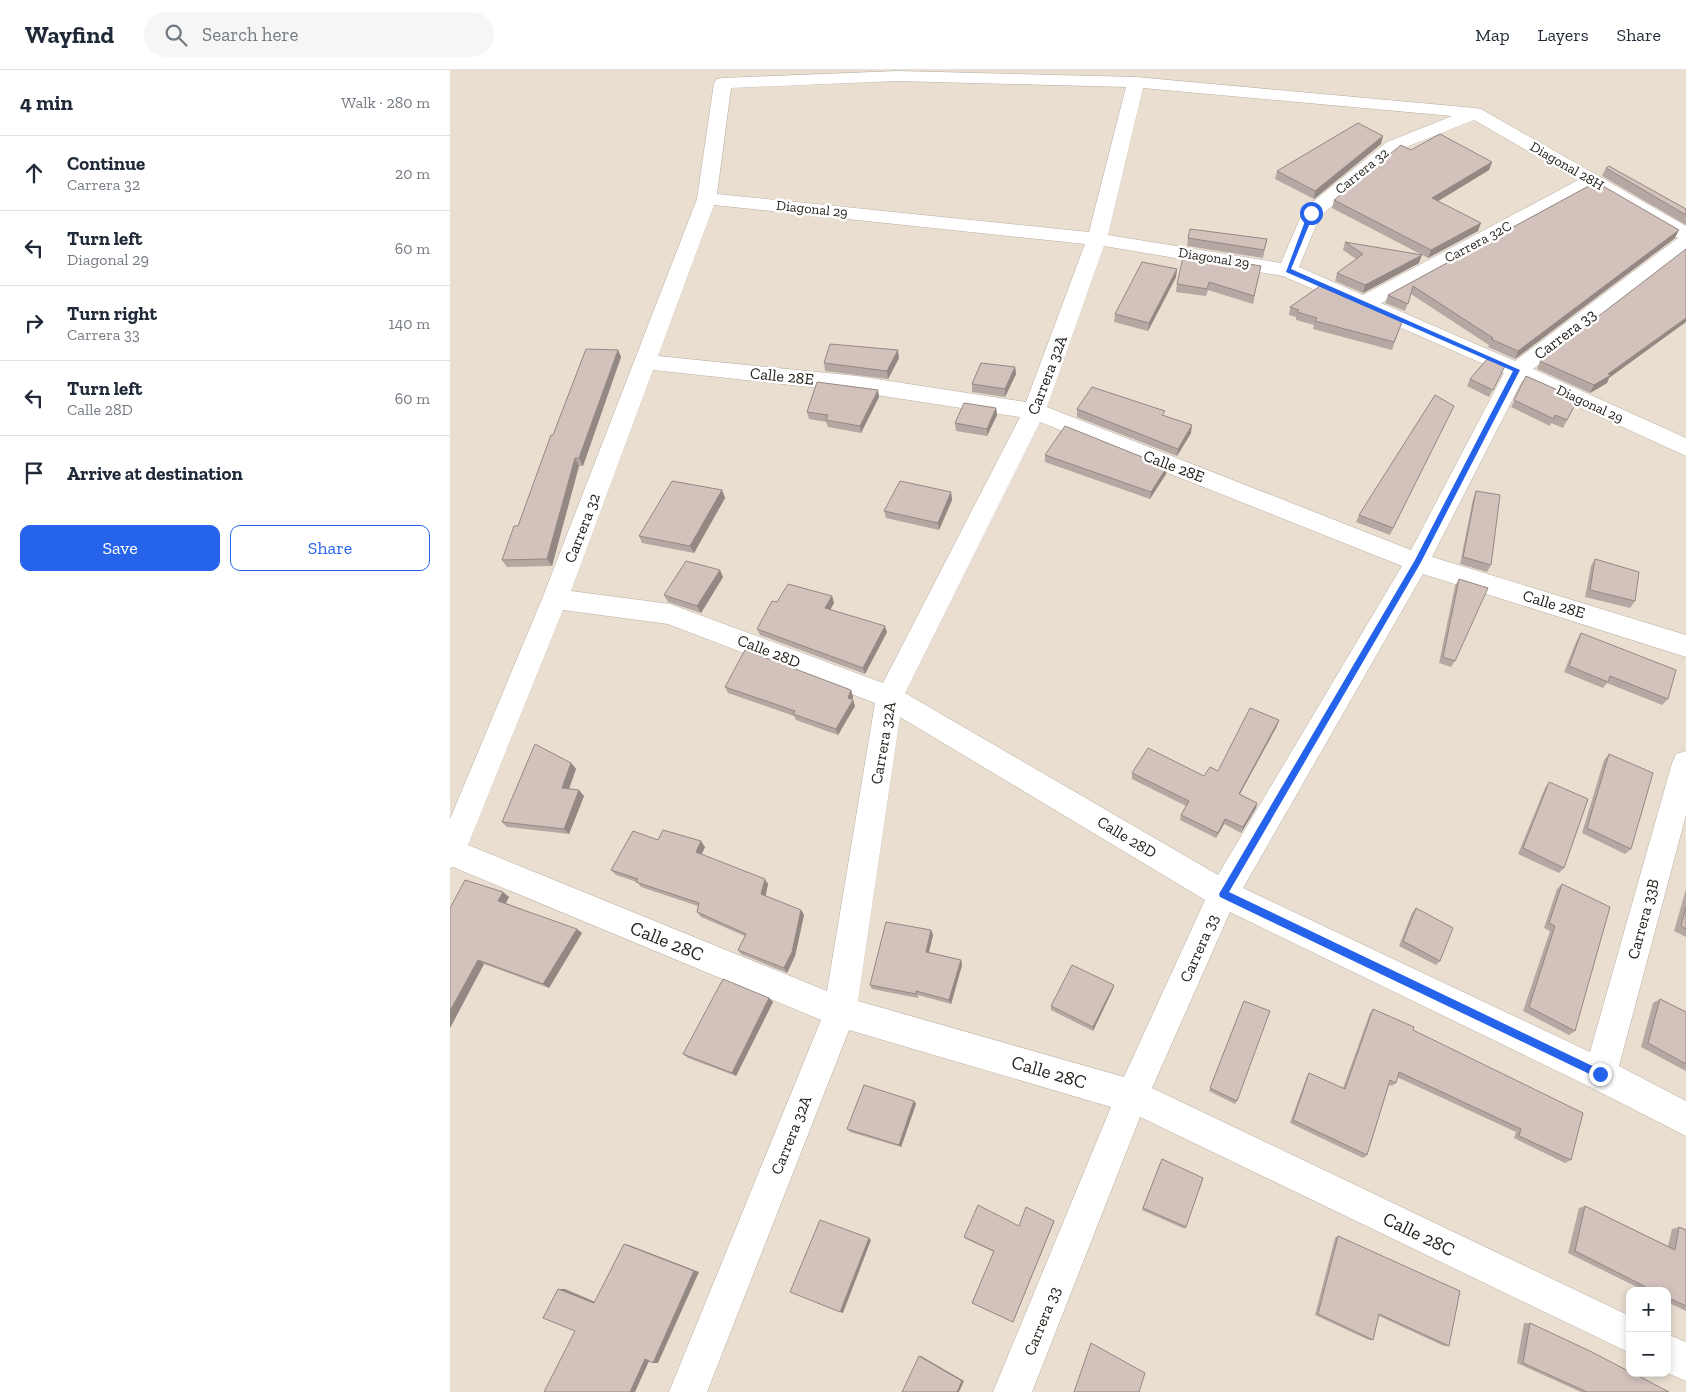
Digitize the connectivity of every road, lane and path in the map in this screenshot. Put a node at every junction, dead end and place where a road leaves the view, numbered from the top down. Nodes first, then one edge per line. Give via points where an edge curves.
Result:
1 (1136, 82) junction
2 (1475, 113) junction
3 (1592, 180) junction
4 (707, 199) junction
5 (1686, 234) edge
6 (1098, 239) junction
7 (1686, 241) edge
8 (1288, 270) junction
9 (1364, 303) junction
10 (645, 362) junction
11 (1517, 370) junction
12 (1034, 411) junction
13 (1686, 448) edge
14 (1417, 562) junction
15 (555, 599) junction
16 (1686, 646) edge
17 (889, 697) junction
18 (1686, 763) edge
19 (450, 853) edge
20 (1223, 894) junction
21 (840, 1012) junction
22 (1600, 1074) junction
23 (1132, 1096) junction
24 (1686, 1119) edge
25 (1626, 1333) edge
26 (1671, 1355) edge
27 (1686, 1362) edge
28 (1022, 1388) edge
29 (688, 1392) edge

1 - 2 street
1 - 4 street, Carrera 32 via 897,76 723,83
1 - 6 street, Carrera 32A
2 - 3 street, Diagonal 28H
2 - 8 street, Carrera 32 via 1393,146 1311,213
3 - 5 street, Diagonal 28H
3 - 9 street, Carrera 32C
4 - 6 street, Diagonal 29
4 - 10 street, Carrera 32
6 - 8 street, Diagonal 29
6 - 12 street, Carrera 32A
7 - 11 street, Carrera 33
8 - 9 street, Diagonal 29
9 - 11 street, Diagonal 29
10 - 12 street, Calle 28E via 857,384
10 - 15 street, Carrera 32
11 - 13 street, Diagonal 29
11 - 14 street, Carrera 33
12 - 14 street, Calle 28E
12 - 17 street, Carrera 32A
14 - 16 street, Calle 28E
14 - 20 street, Carrera 33
15 - 17 street, Calle 28D via 670,614
15 - 19 street, Carrera 32
17 - 20 street, Calle 28D
17 - 21 street, Carrera 32A
18 - 22 street, Carrera 33B
19 - 21 street, Calle 28C
20 - 22 street, Calle 28D
20 - 23 street, Carrera 33
21 - 23 street, Calle 28C
21 - 29 street, Carrera 32A
22 - 24 street, Calle 28D
23 - 25 street, Calle 28C
23 - 28 street, Carrera 33
26 - 27 street

